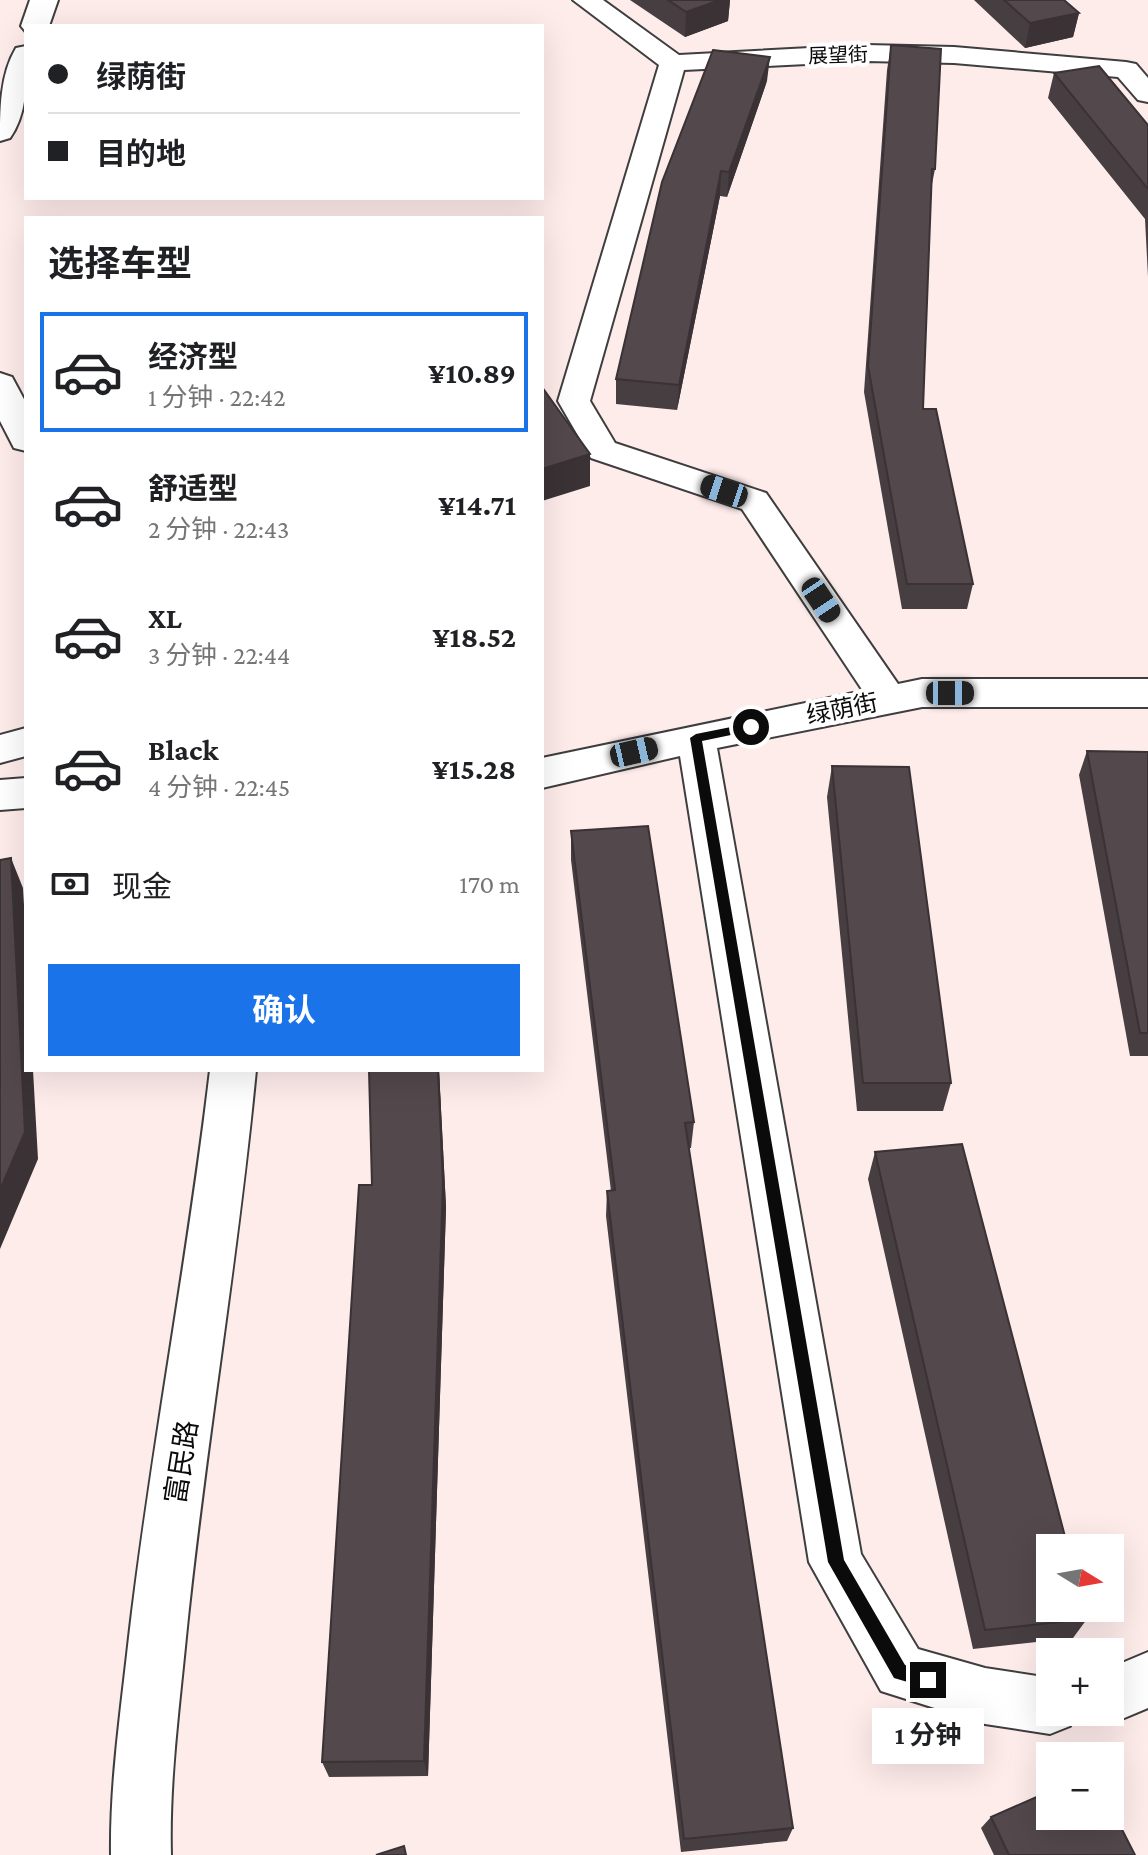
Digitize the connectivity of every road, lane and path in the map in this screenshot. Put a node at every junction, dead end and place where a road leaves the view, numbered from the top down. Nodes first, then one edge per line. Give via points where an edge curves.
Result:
1 (44, 0) edge
2 (586, 0) edge
3 (36, 24) edge
4 (24, 60) edge
5 (673, 63) junction
6 (1148, 94) edge
7 (0, 132) edge
8 (0, 384) edge
9 (24, 436) edge
10 (1148, 693) edge
11 (888, 699) junction
12 (696, 738) junction
13 (24, 743) edge
14 (0, 749) edge
15 (544, 773) edge
16 (24, 793) edge
17 (0, 795) edge
18 (233, 1072) edge
19 (1148, 1680) edge
20 (1124, 1690) edge
21 (1036, 1704) edge
22 (141, 1855) edge

1 - 3 street
2 - 5 street
4 - 7 street
5 - 6 street, 展望街 via 867,53 954,55 1126,70
5 - 11 street via 574,401 603,450 754,501
8 - 9 street
10 - 11 street, 绿荫街 via 922,693
11 - 12 street, 绿荫街
12 - 15 street, 绿荫街
12 - 21 street via 836,1562 900,1672
13 - 14 street
16 - 17 street
18 - 22 street, 富民路 via 219,1204 166,1560 140,1800
19 - 20 street

